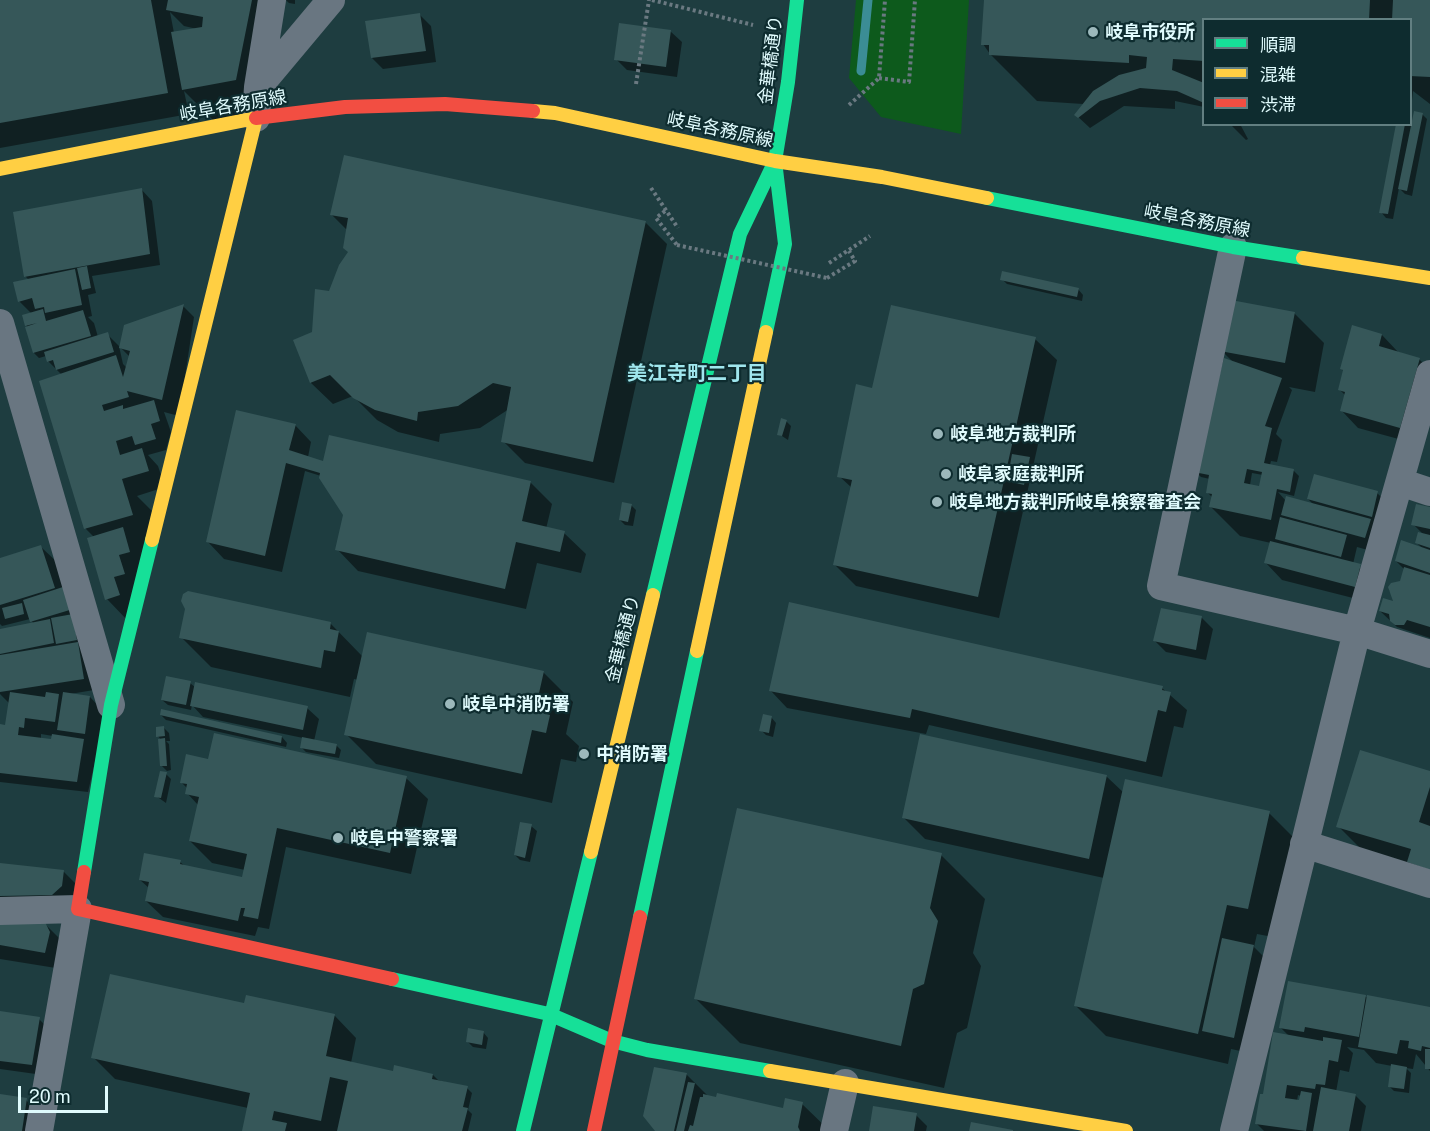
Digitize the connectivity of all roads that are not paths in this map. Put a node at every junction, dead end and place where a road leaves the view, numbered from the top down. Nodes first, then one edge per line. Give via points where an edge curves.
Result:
1 (272, 0) edge
2 (331, 0) edge
3 (797, 0) edge
4 (258, 87) junction
5 (256, 118) junction
6 (776, 161) junction
7 (0, 169) edge
8 (1233, 248) junction
9 (1430, 278) edge
10 (0, 323) edge
11 (1430, 374) edge
12 (1400, 482) junction
13 (1430, 492) edge
14 (1357, 631) junction
15 (1430, 654) edge
16 (111, 705) junction
17 (1304, 844) junction
18 (1430, 884) edge
19 (78, 909) junction
20 (0, 911) edge
21 (549, 1014) junction
22 (612, 1041) junction
23 (845, 1083) junction
24 (1111, 1130) edge
25 (39, 1131) edge
26 (523, 1131) edge
27 (594, 1131) edge
28 (834, 1131) edge
29 (1234, 1131) edge

1 - 4 street
2 - 4 street
3 - 6 main road, 金華橋通り
4 - 5 street
5 - 6 main road, 岐阜各務原線 via 345,107 445,104 555,112
5 - 7 main road, 岐阜各務原線
5 - 16 main road
6 - 8 main road, 岐阜各務原線 via 882,177
6 - 21 main road, 金華橋通り via 740,234
6 - 22 main road, 金華橋通り via 784,244
8 - 9 main road, 岐阜各務原線
8 - 14 street via 1161,586
10 - 16 street
11 - 12 street
12 - 13 street
12 - 14 street
14 - 15 street
14 - 17 street
16 - 19 main road
17 - 18 street
17 - 29 street
19 - 20 street
19 - 21 main road
19 - 25 street
21 - 22 main road
21 - 26 main road, 金華橋通り
22 - 23 main road
22 - 27 main road, 金華橋通り
23 - 24 main road
23 - 28 street

